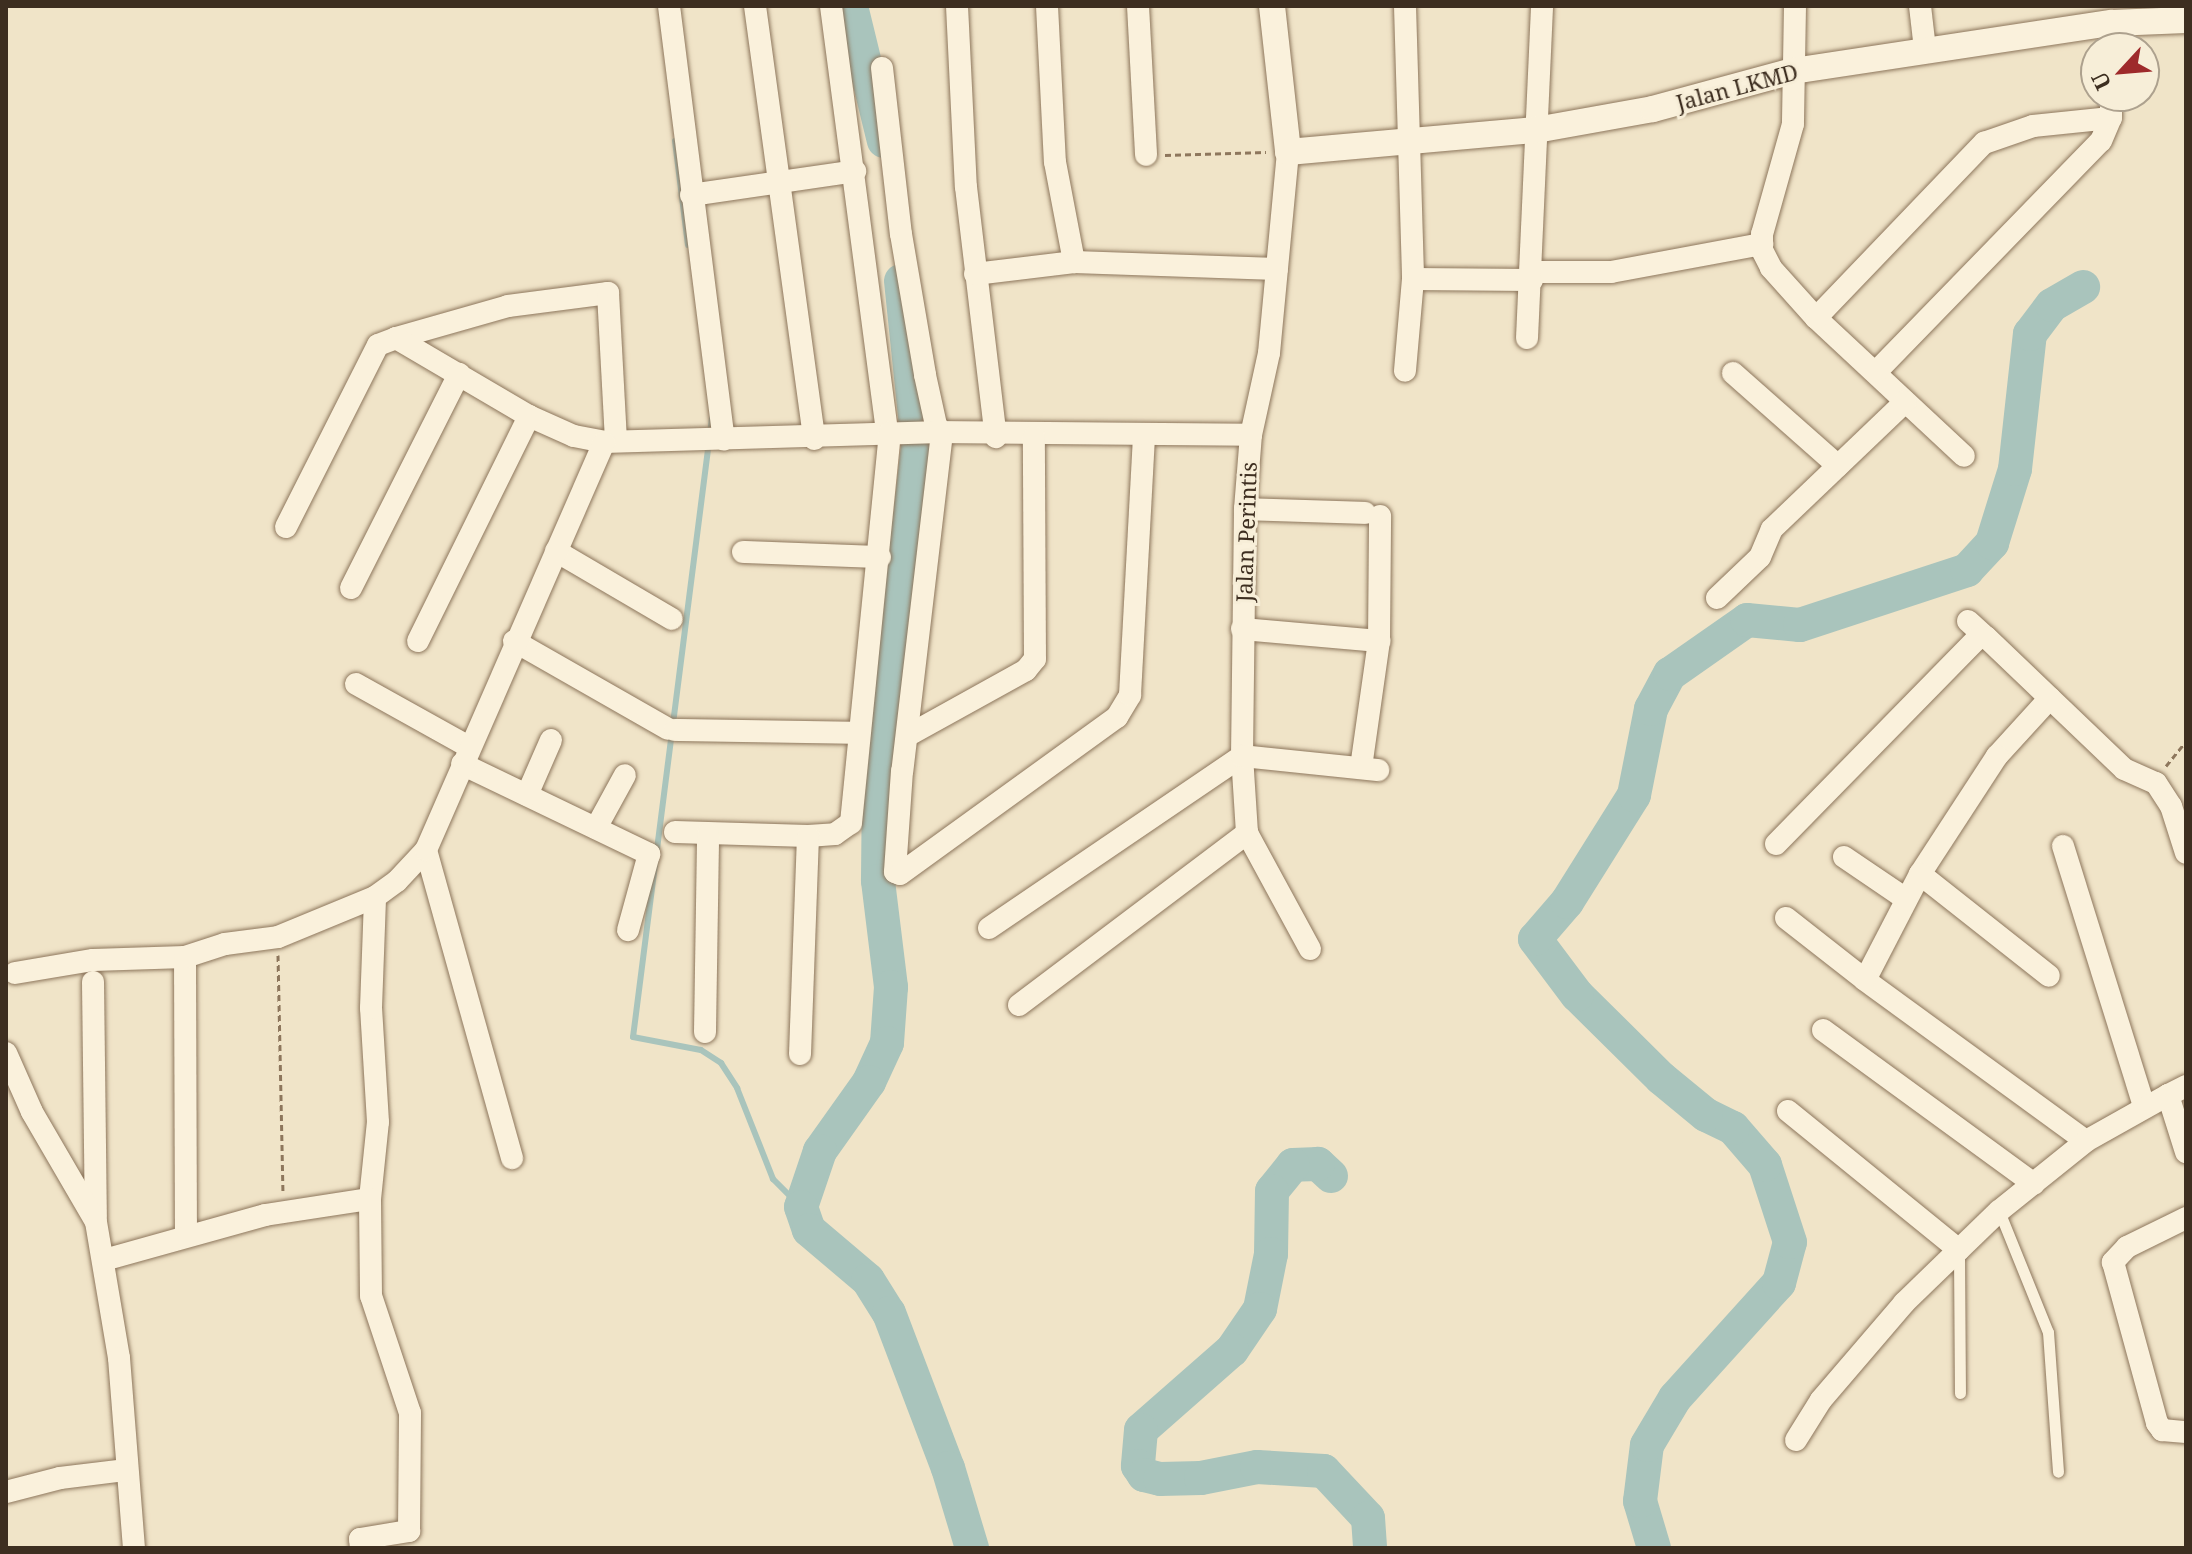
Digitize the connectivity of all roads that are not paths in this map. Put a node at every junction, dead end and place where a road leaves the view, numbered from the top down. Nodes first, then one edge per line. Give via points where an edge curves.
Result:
1 (669, 6) edge
2 (755, 6) edge
3 (831, 6) edge
4 (957, 6) edge
5 (1047, 6) edge
6 (1138, 6) edge
7 (1272, 6) edge
8 (1405, 6) edge
9 (1542, 6) edge
10 (1795, 6) edge
11 (1920, 6) edge
12 (2186, 20) edge
13 (2130, 32) edge
14 (2080, 38) edge
15 (1925, 49) junction
16 (882, 68) dead end
17 (1793, 71) junction
18 (2090, 112) edge
19 (2110, 112) edge
20 (1536, 130) junction
21 (1412, 141) junction
22 (1288, 152) junction
23 (1146, 155) road end
24 (855, 171) junction
25 (779, 183) junction
26 (691, 195) junction
27 (1762, 244) junction
28 (1074, 262) junction
29 (1277, 269) junction
30 (975, 274) junction
31 (1532, 276) junction
32 (1413, 279) junction
33 (1816, 318) junction
34 (396, 338) junction
35 (1527, 338) dead end
36 (1405, 371) dead end
37 (1876, 372) junction
38 (1733, 373) dead end
39 (459, 374) junction
40 (1905, 402) junction
41 (529, 416) junction
42 (938, 432) junction
43 (890, 433) junction
44 (1251, 435) junction
45 (1144, 436) junction
46 (996, 437) junction
47 (1034, 437) junction
48 (814, 439) junction
49 (724, 440) junction
50 (610, 442) junction
51 (1964, 456) dead end
52 (1838, 466) junction
53 (1245, 509) junction
54 (286, 527) dead end
55 (556, 551) junction
56 (743, 552) dead end
57 (880, 557) junction
58 (351, 588) dead end
59 (1717, 598) dead end
60 (672, 619) dead end
61 (1968, 621) dead end
62 (1242, 629) junction
63 (1986, 637) junction
64 (418, 641) dead end
65 (514, 641) junction
66 (1379, 641) junction
67 (356, 684) dead end
68 (2050, 698) junction
69 (857, 733) junction
70 (907, 736) junction
71 (551, 740) dead end
72 (466, 756) junction
73 (1242, 756) junction
74 (625, 775) dead end
75 (527, 795) junction
76 (596, 828) junction
77 (675, 832) dead end
78 (1247, 833) junction
79 (708, 834) junction
80 (808, 836) junction
81 (1776, 844) dead end
82 (2063, 846) dead end
83 (426, 850) junction
84 (2186, 853) edge
85 (1844, 857) dead end
86 (1920, 874) junction
87 (375, 897) junction
88 (1906, 899) junction
89 (1786, 918) dead end
90 (989, 928) dead end
91 (628, 930) dead end
92 (1310, 949) dead end
93 (185, 957) junction
94 (15, 973) dead end
95 (2049, 976) dead end
96 (1865, 980) junction
97 (93, 982) dead end
98 (1019, 1005) dead end
99 (1823, 1030) dead end
100 (705, 1032) dead end
101 (6, 1053) edge
102 (800, 1054) dead end
103 (2177, 1090) edge
104 (2144, 1106) junction
105 (1788, 1111) dead end
106 (2086, 1141) junction
107 (2186, 1152) edge
108 (512, 1158) dead end
109 (2034, 1184) junction
110 (370, 1199) junction
111 (1999, 1211) junction
112 (2186, 1218) edge
113 (96, 1222) junction
114 (186, 1236) junction
115 (1959, 1250) junction
116 (104, 1260) junction
117 (1960, 1393) dead end
118 (2186, 1432) edge
119 (1796, 1440) dead end
120 (125, 1470) junction
121 (2058, 1472) dead end
122 (6, 1492) edge
123 (134, 1548) edge
124 (361, 1548) edge

1 - 26 street
2 - 25 street
3 - 24 street
4 - 30 street
5 - 28 street via 1055,162
6 - 23 street
7 - 22 street, Jalan Perintis
8 - 21 street
9 - 20 street
10 - 17 street
11 - 15 street
12 - 13 street, Jalan LKMD
14 - 15 street, Jalan LKMD
15 - 17 street, Jalan LKMD
16 - 42 street via 901,234
17 - 20 street, Jalan LKMD via 1653,109
17 - 27 street via 1793,124
18 - 33 street via 1984,143
19 - 37 street via 2101,141
20 - 21 street, Jalan LKMD
20 - 31 street
21 - 22 street, Jalan LKMD
21 - 32 street
22 - 29 street, Jalan Perintis
24 - 25 street
24 - 43 street
25 - 26 street
25 - 48 street
26 - 49 street
27 - 31 street via 1611,272
27 - 33 street via 1771,268
28 - 29 street
28 - 30 street
29 - 44 street, Jalan Perintis via 1269,353
30 - 46 street
31 - 32 street
31 - 35 street
32 - 36 street
33 - 37 street
34 - 39 street
34 - 50 street via 508,306 608,293
34 - 54 street via 378,345
37 - 40 street
38 - 52 street
39 - 41 street
39 - 58 street
40 - 51 street
40 - 52 street
41 - 50 street via 574,436
41 - 64 street
42 - 43 street
42 - 46 street
42 - 70 street
43 - 48 street
43 - 57 street
44 - 45 street
44 - 53 street, Jalan Perintis
45 - 47 street
45 - 70 street via 1130,695 1117,717 900,874 892,864
46 - 47 street
47 - 70 street via 1035,659 1026,670
48 - 49 street
49 - 50 street
50 - 55 street
52 - 59 street via 1772,529 1760,557
53 - 62 street, Jalan Perintis
53 - 66 street via 1372,515
55 - 60 street
55 - 65 street
56 - 57 street
57 - 69 street
61 - 63 street
62 - 66 street
62 - 73 street, Jalan Perintis
63 - 68 street
63 - 81 street via 1977,639
65 - 69 street via 672,730
65 - 72 street
66 - 73 street via 1370,769
67 - 72 street
68 - 84 street via 2124,769 2156,783 2171,806
68 - 86 street via 1997,756
69 - 80 street via 851,823 835,834
71 - 75 street
72 - 75 street
72 - 83 street
73 - 78 street, Jalan Perintis
73 - 90 street
74 - 76 street
75 - 76 street
76 - 91 street via 649,854
77 - 79 street
78 - 92 street
78 - 98 street
79 - 80 street
79 - 100 street
80 - 102 street
82 - 104 street
83 - 87 street
83 - 108 street
85 - 88 street
86 - 88 street
86 - 95 street
87 - 93 street via 278,937 225,944
87 - 110 street via 371,1008 378,1122
88 - 96 street
89 - 96 street
93 - 94 street via 93,960
93 - 114 street
96 - 106 street
97 - 113 street
99 - 109 street
101 - 113 street via 32,1112
103 - 104 street
103 - 107 street
104 - 106 street
105 - 115 street
106 - 109 street
109 - 111 street
110 - 114 street via 290,1209
110 - 124 street via 371,1296 410,1413 409,1531 360,1539
111 - 115 street
111 - 121 lane via 2048,1332
112 - 118 street via 2127,1247 2113,1262 2157,1423 2162,1430
113 - 116 street
114 - 116 street
115 - 117 lane
115 - 119 street via 1904,1303 1821,1400
116 - 120 street via 119,1358
120 - 122 street
120 - 123 street

